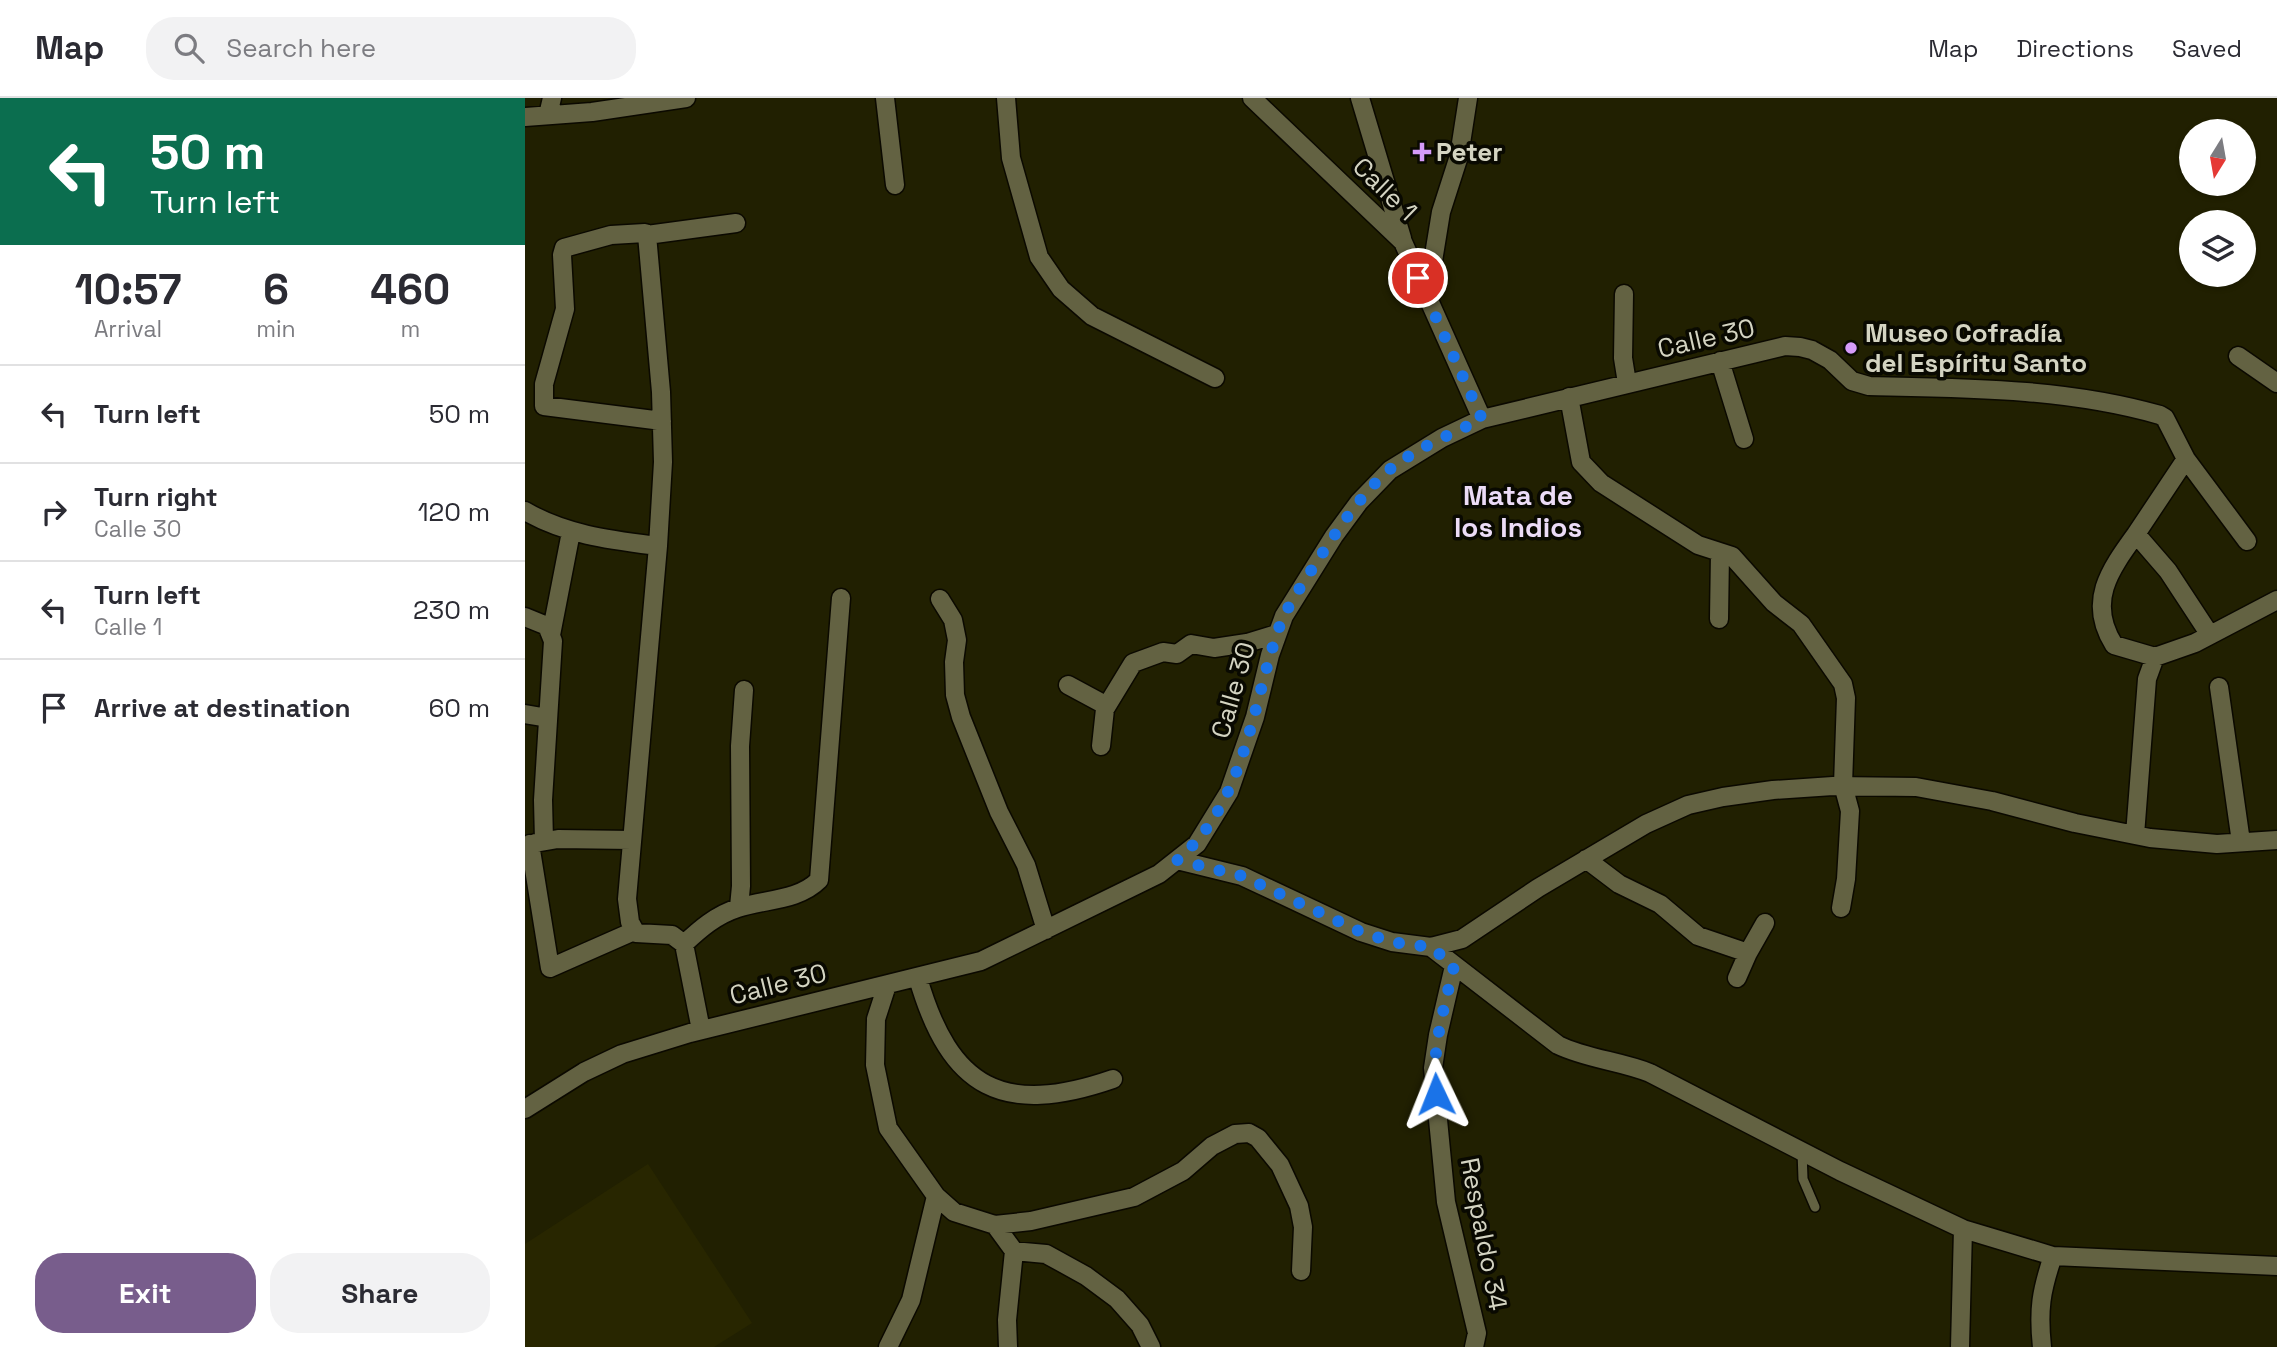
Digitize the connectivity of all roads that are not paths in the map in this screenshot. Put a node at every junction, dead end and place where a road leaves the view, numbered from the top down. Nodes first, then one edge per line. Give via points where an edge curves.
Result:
1 (686, 98) edge
2 (885, 98) edge
3 (1006, 98) edge
4 (1252, 98) edge
5 (1360, 98) edge
6 (1468, 98) edge
7 (550, 107) edge
8 (525, 117) edge
9 (895, 185) dead end
10 (736, 223) dead end
11 (647, 235) junction
12 (1403, 242) junction
13 (1624, 294) dead end
14 (1427, 298) junction
15 (2238, 356) dead end
16 (1720, 362) junction
17 (1215, 378) dead end
18 (1627, 383) junction
19 (2277, 383) edge
20 (1569, 397) junction
21 (1482, 419) junction
22 (662, 421) junction
23 (1744, 439) dead end
24 (2186, 459) junction
25 (525, 511) edge
26 (572, 532) junction
27 (2136, 534) junction
28 (2247, 541) dead end
29 (657, 546) junction
30 (1720, 552) junction
31 (841, 598) dead end
32 (940, 599) dead end
33 (2277, 600) edge
34 (525, 617) edge
35 (1719, 619) dead end
36 (1277, 634) junction
37 (551, 635) junction
38 (2210, 635) junction
39 (2155, 657) junction
40 (1068, 685) dead end
41 (2219, 687) dead end
42 (744, 690) dead end
43 (1107, 706) junction
44 (525, 714) edge
45 (548, 718) junction
46 (1101, 746) dead end
47 (1843, 785) junction
48 (2135, 835) junction
49 (632, 840) junction
50 (2277, 840) edge
51 (2241, 842) junction
52 (533, 844) edge
53 (1586, 859) junction
54 (1177, 860) junction
55 (739, 908) junction
56 (1841, 908) dead end
57 (1765, 923) dead end
58 (1045, 930) junction
59 (634, 931) junction
60 (684, 944) junction
61 (1431, 947) junction
62 (1748, 953) junction
63 (1454, 966) junction
64 (918, 978) junction
65 (1737, 978) dead end
66 (887, 985) junction
67 (701, 1030) junction
68 (1113, 1079) dead end
69 (525, 1109) edge
70 (1802, 1151) junction
71 (936, 1196) junction
72 (1815, 1207) dead end
73 (995, 1225) junction
74 (1963, 1229) junction
75 (1014, 1251) junction
76 (2053, 1256) junction
77 (2277, 1266) edge
78 (1301, 1271) dead end
79 (888, 1347) edge
80 (1008, 1347) edge
81 (1151, 1347) edge
82 (1474, 1347) edge
83 (1960, 1347) edge
84 (2042, 1347) edge

1 - 7 street via 592,112
2 - 9 street
3 - 17 street via 1011,158 1039,257 1050,276 1092,316
4 - 12 street, Calle 1
5 - 12 street
6 - 14 street via 1458,156 1441,212
7 - 8 street
10 - 11 street
11 - 22 street
11 - 22 street via 611,235 562,251 564,318 542,404
12 - 14 street, Calle 1
13 - 18 street
14 - 21 street, Calle 1
15 - 19 street
16 - 18 street, Calle 30
16 - 23 street
16 - 24 street, Calle 30 via 1800,346 1830,360 1852,381 1869,386 1978,388 2101,401 2165,418
18 - 20 street, Calle 30
20 - 21 street, Calle 30
20 - 30 street via 1581,463 1601,482 1673,530
21 - 36 street, Calle 30 via 1390,470 1359,502 1283,616
22 - 29 street
24 - 27 street
24 - 28 street
25 - 26 street
26 - 29 street
26 - 37 street
27 - 38 street via 2168,571
27 - 39 street via 2105,583 2100,607 2115,645
29 - 49 street
30 - 35 street
30 - 47 street via 1732,556 1774,603 1801,624 1843,684
31 - 55 street via 819,880 809,890
32 - 58 street via 953,620 957,640 955,695 961,717 1026,865
33 - 38 street
34 - 37 street via 547,626
36 - 43 street via 1214,648 1191,644 1177,654 1163,652 1133,663
36 - 54 street, Calle 30 via 1229,792 1197,844
37 - 45 street
38 - 39 street
39 - 48 street via 2147,679
40 - 43 street
41 - 51 street
42 - 55 street
43 - 46 street
44 - 45 street
45 - 52 street via 543,800
47 - 48 street via 1916,786
47 - 53 street via 1773,790 1688,805
47 - 56 street via 1850,811
48 - 51 street via 2217,844
49 - 52 street via 571,838
49 - 59 street via 627,900
50 - 51 street
52 - 59 street via 550,968
53 - 61 street via 1462,939
53 - 62 street via 1619,884 1660,904 1698,936
54 - 58 street, Calle 30 via 1160,874
54 - 61 street via 1242,876 1361,932
55 - 60 street via 701,927
57 - 62 street
58 - 64 street, Calle 30 via 981,961
59 - 60 street via 671,935
60 - 67 street
61 - 63 street
62 - 65 street
63 - 70 street via 1558,1045 1650,1073
63 - 82 street, Respaldo 34 via 1433,1068 1445,1202 1477,1333
64 - 66 street, Calle 30
64 - 68 street via 939,1037 961,1066 986,1085 1026,1095 1057,1094
66 - 67 street, Calle 30
66 - 71 street via 876,1019 876,1065 888,1128
67 - 69 street, Calle 30 via 622,1054
70 - 72 lane via 1803,1179
70 - 74 street
71 - 73 street via 954,1212
71 - 79 street via 911,1300
73 - 75 street
73 - 78 street via 1134,1197 1183,1171 1212,1146 1235,1134 1249,1133 1280,1165 1295,1196 1303,1227
74 - 76 street
74 - 83 street
75 - 80 street
75 - 81 street via 1046,1254 1086,1276 1117,1299 1140,1325
76 - 77 street
76 - 84 street via 2038,1317

